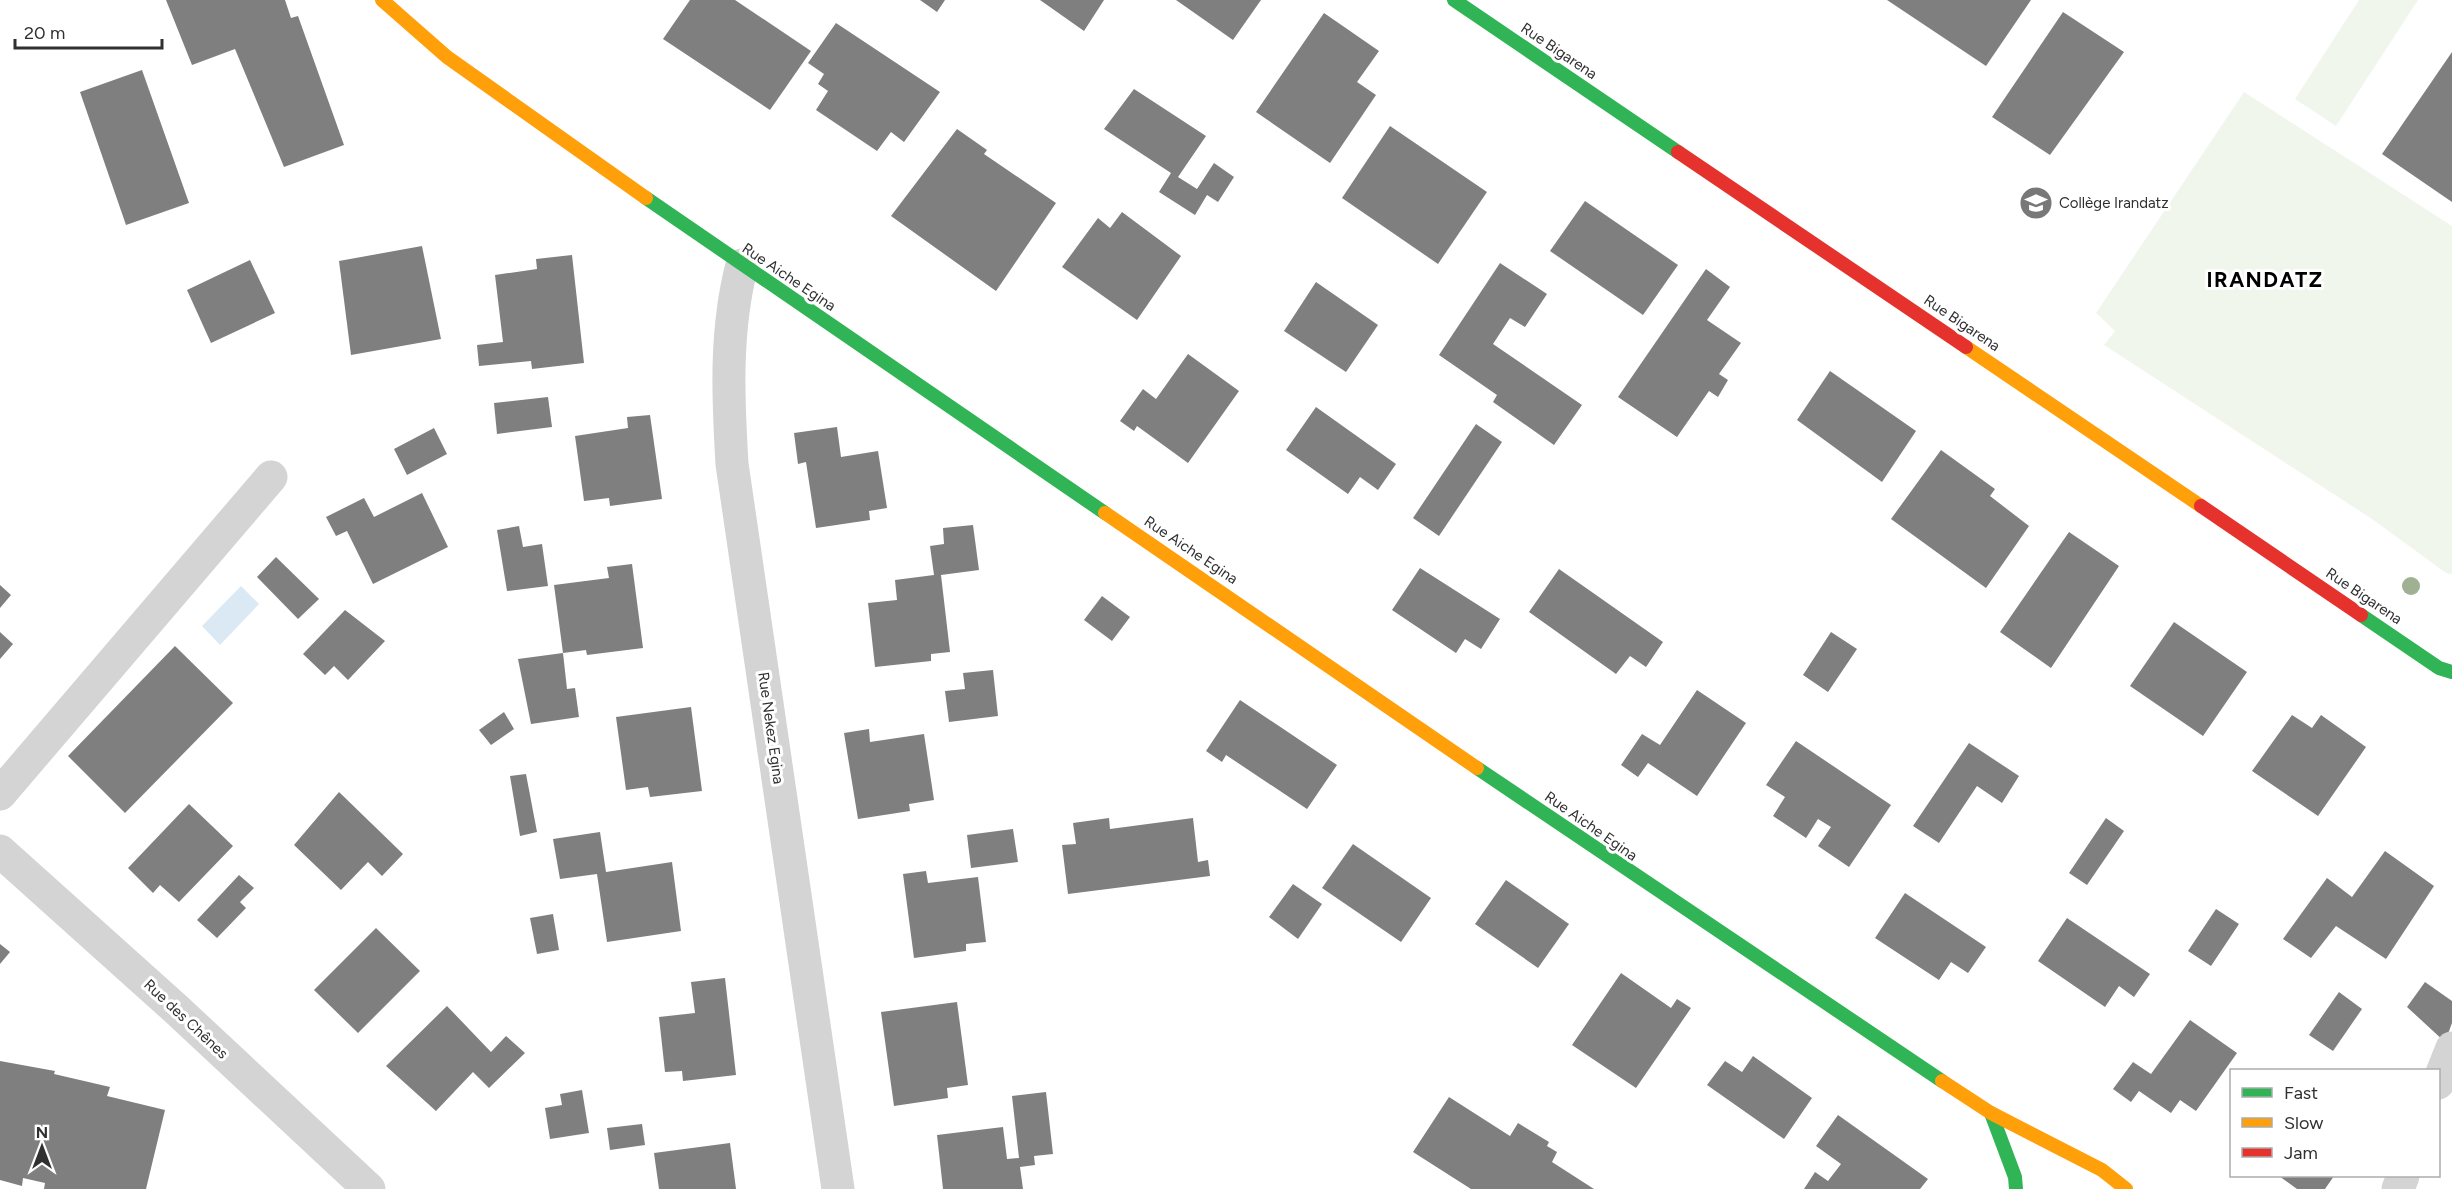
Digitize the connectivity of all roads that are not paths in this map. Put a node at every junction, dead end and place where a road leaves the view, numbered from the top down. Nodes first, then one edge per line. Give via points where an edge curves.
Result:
1 (382, 0) edge
2 (1454, 0) edge
3 (742, 265) junction
4 (271, 477) dead end
5 (2452, 672) edge
6 (0, 794) edge
7 (0, 851) edge
8 (2452, 1048) edge
9 (2440, 1080) edge
10 (1991, 1113) junction
11 (2102, 1170) junction
12 (2088, 1183) dead end
13 (369, 1189) edge
14 (838, 1189) edge
15 (2016, 1189) edge
16 (2126, 1189) edge

1 - 3 street, Rue Aiche Egina via 447,57
2 - 5 street, Rue Bigarena via 2439,668
3 - 10 street, Rue Aiche Egina via 1691,915
3 - 14 street, Rue Nekez Egina via 735,291 727,388 732,464
4 - 6 street
7 - 13 street, Rue des Chênes via 176,1008
8 - 9 street
10 - 11 street, Rue Aiche Egina
10 - 15 street
11 - 12 street
11 - 16 street, Rue Aiche Egina

